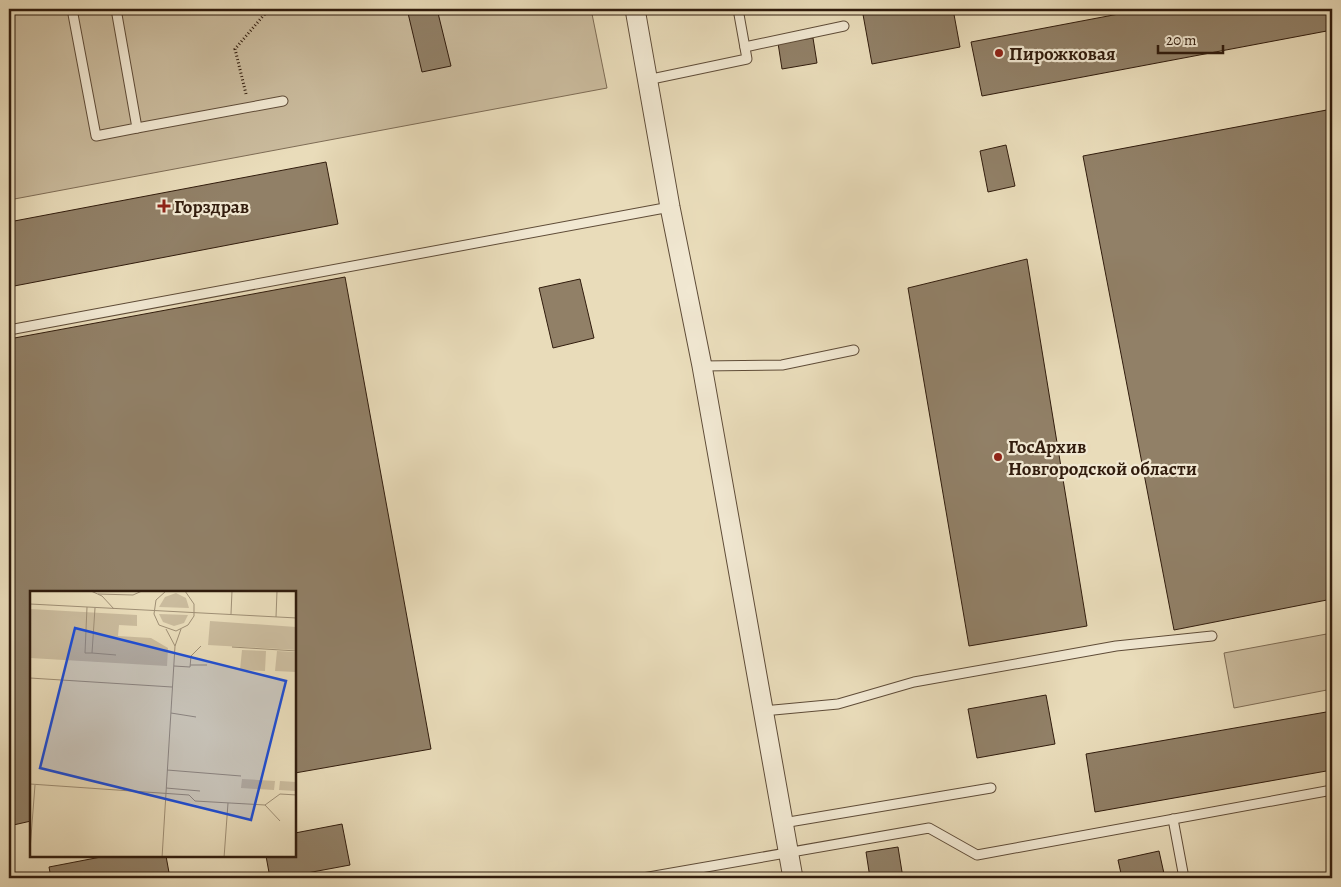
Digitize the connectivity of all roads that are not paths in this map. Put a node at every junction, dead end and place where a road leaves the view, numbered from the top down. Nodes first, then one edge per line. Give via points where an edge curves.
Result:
1 (72, 9) edge
2 (116, 9) edge
3 (635, 9) edge
4 (738, 9) edge
5 (844, 26) dead end
6 (745, 47) junction
7 (647, 80) junction
8 (283, 101) dead end
9 (137, 128) junction
10 (670, 208) junction
11 (9, 330) edge
12 (854, 350) dead end
13 (702, 366) junction
14 (1212, 636) dead end
15 (763, 711) junction
16 (991, 788) dead end
17 (1332, 790) edge
18 (1174, 819) junction
19 (783, 824) junction
20 (788, 852) junction
21 (643, 878) edge
22 (794, 878) edge
23 (1184, 878) edge

1 - 9 lane via 96,136
2 - 9 lane
3 - 7 street
4 - 6 lane
5 - 6 lane
6 - 7 lane via 747,59
7 - 10 street
8 - 9 lane
10 - 11 lane
10 - 13 street
12 - 13 lane via 782,365
13 - 15 street
14 - 15 lane via 1116,646 914,682 838,704
15 - 19 street
16 - 19 lane
17 - 18 lane
18 - 20 lane via 977,855 929,828
18 - 23 lane
19 - 20 street
20 - 21 lane
20 - 22 street

